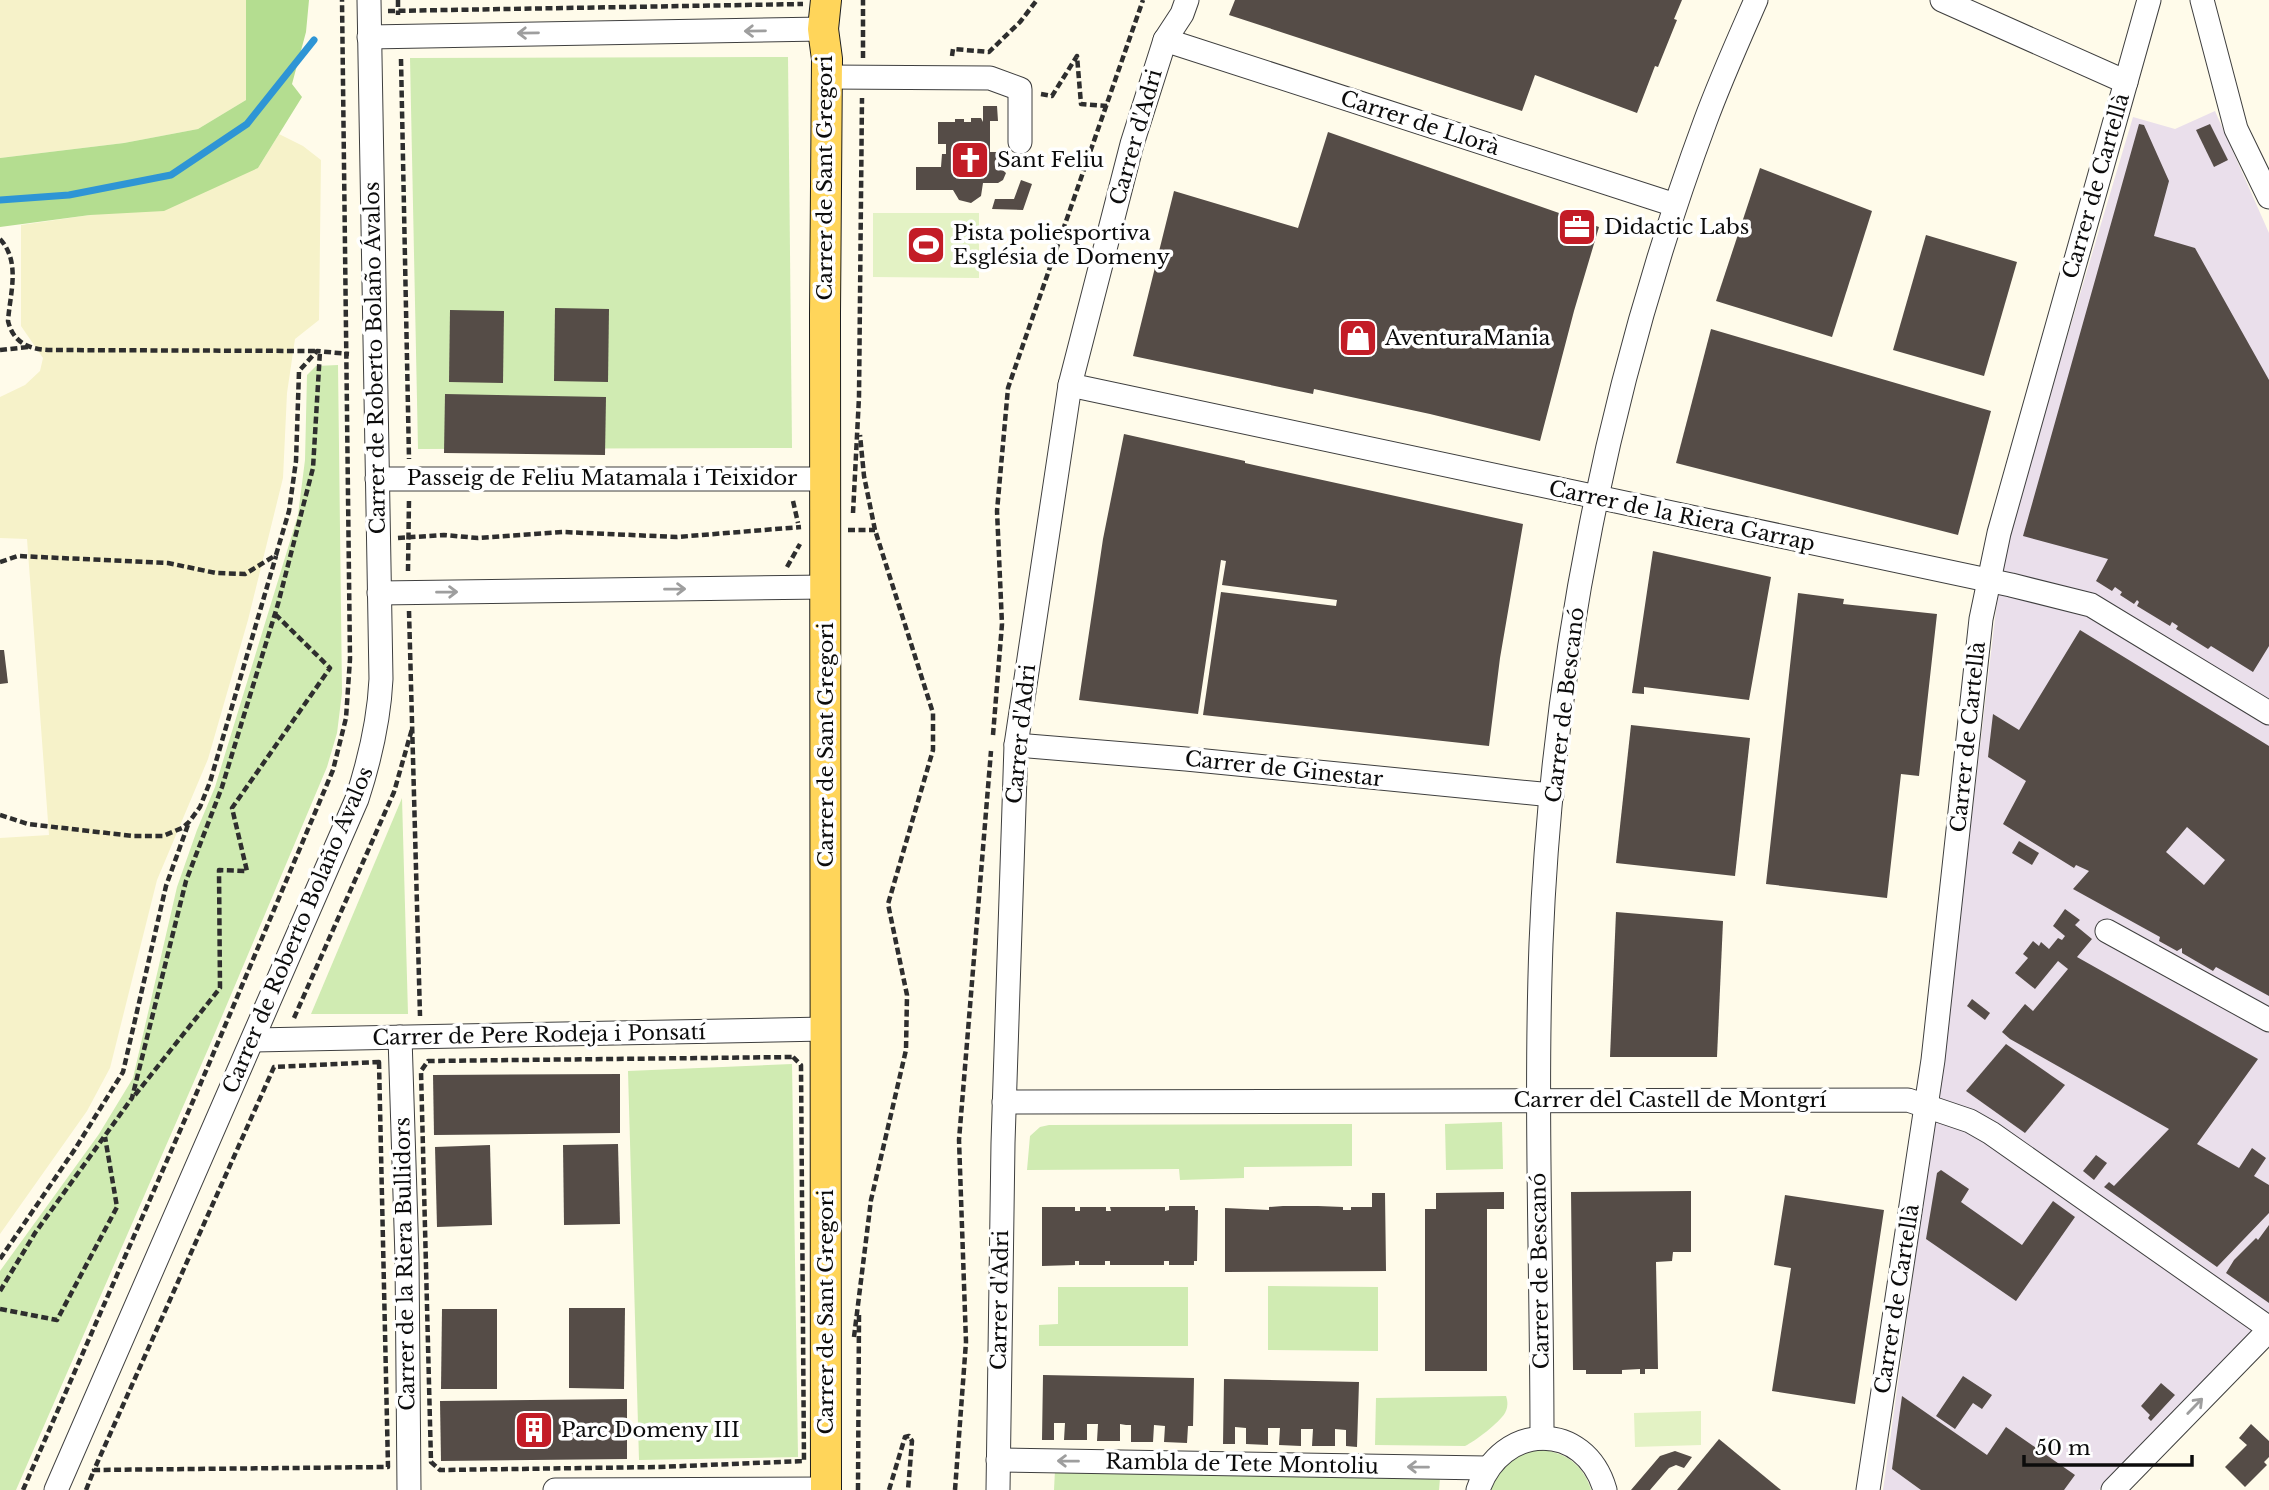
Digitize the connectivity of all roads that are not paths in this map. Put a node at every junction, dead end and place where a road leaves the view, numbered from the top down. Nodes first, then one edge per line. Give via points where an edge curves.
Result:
1 (1187, 0) edge
2 (1756, 0) edge
3 (1942, 0) edge
4 (2150, 0) edge
5 (2202, 0) edge
6 (369, 6) edge
7 (825, 11) edge
8 (369, 37) junction
9 (1165, 40) junction
10 (827, 77) junction
11 (2126, 82) junction
12 (1020, 142) dead end
13 (2269, 197) edge
14 (1675, 205) junction
15 (1070, 385) junction
16 (377, 479) junction
17 (827, 479) junction
18 (1598, 498) junction
19 (1989, 581) junction
20 (826, 587) junction
21 (379, 593) junction
22 (2269, 713) edge
23 (1016, 745) junction
24 (1552, 796) junction
25 (2107, 932) dead end
26 (2269, 1020) edge
27 (825, 1029) junction
28 (400, 1037) junction
29 (253, 1040) junction
30 (1537, 1100) junction
31 (1004, 1102) junction
32 (1926, 1106) junction
33 (2269, 1329) edge
34 (1542, 1438) junction
35 (998, 1460) junction
36 (1486, 1468) junction
37 (56, 1490) edge
38 (409, 1490) edge
39 (555, 1490) edge
40 (826, 1490) edge
41 (998, 1490) edge
42 (1478, 1490) edge
43 (1605, 1490) edge
44 (1868, 1490) edge
45 (2113, 1490) edge

1 - 9 street, Carrer d'Adri
2 - 14 street, Carrer de Bescanó
3 - 11 street
4 - 11 street, Carrer de Cartellà
5 - 13 street via 2236,129
6 - 8 street, Carrer de Roberto Bolaño Ávalos
7 -> 8 street
7 - 10 main road, Carrer de Sant Gregori
8 - 16 street, Carrer de Roberto Bolaño Ávalos
9 - 14 street, Carrer de Llorà
9 - 15 street, Carrer d'Adri via 1132,144
10 - 12 street via 990,78 1020,89
10 - 17 main road, Carrer de Sant Gregori
11 - 19 street, Carrer de Cartellà
14 - 18 street, Carrer de Bescanó via 1634,342
15 - 18 street, Carrer de la Riera Garrap
15 - 23 street, Carrer d'Adri
16 - 17 street, Passeig de Feliu Matamala i Teixidor
16 - 21 street, Carrer de Roberto Bolaño Ávalos
17 - 20 main road, Carrer de Sant Gregori
18 - 19 street, Carrer de la Riera Garrap
18 - 24 street, Carrer de Bescanó via 1574,622
19 - 22 street, Carrer de la Riera Garrap via 2091,605
19 - 32 street, Carrer de Cartellà
21 -> 20 street
20 - 27 main road, Carrer de Sant Gregori
21 - 29 street, Carrer de Roberto Bolaño Ávalos via 380,697 368,768
23 - 24 street, Carrer de Ginestar
23 - 31 street, Carrer d'Adri
24 - 30 street, Carrer de Bescanó via 1541,944
25 - 26 street
27 - 28 street, Carrer de Pere Rodeja i Ponsatí
27 - 40 main road, Carrer de Sant Gregori
28 - 29 street, Carrer de Pere Rodeja i Ponsatí
28 - 38 street, Carrer de la Riera Bullidors
29 - 37 street, Carrer de Roberto Bolaño Ávalos
30 - 31 street, Carrer del Castell de Montgrí
30 - 32 street, Carrer del Castell de Montgrí via 1866,1099 1908,1100
30 - 34 street, Carrer de Bescanó
31 - 35 street, Carrer d'Adri
32 - 33 street, Carrer del Castell de Montgrí via 1992,1133
32 - 44 street, Carrer de Cartellà
45 -> 33 street
34 - 36 street via 1503,1450
34 - 43 street via 1570,1444 1589,1458
36 -> 35 street, Rambla de Tete Montoliu
35 - 41 street, Carrer d'Adri
36 - 42 street
39 - 40 street

